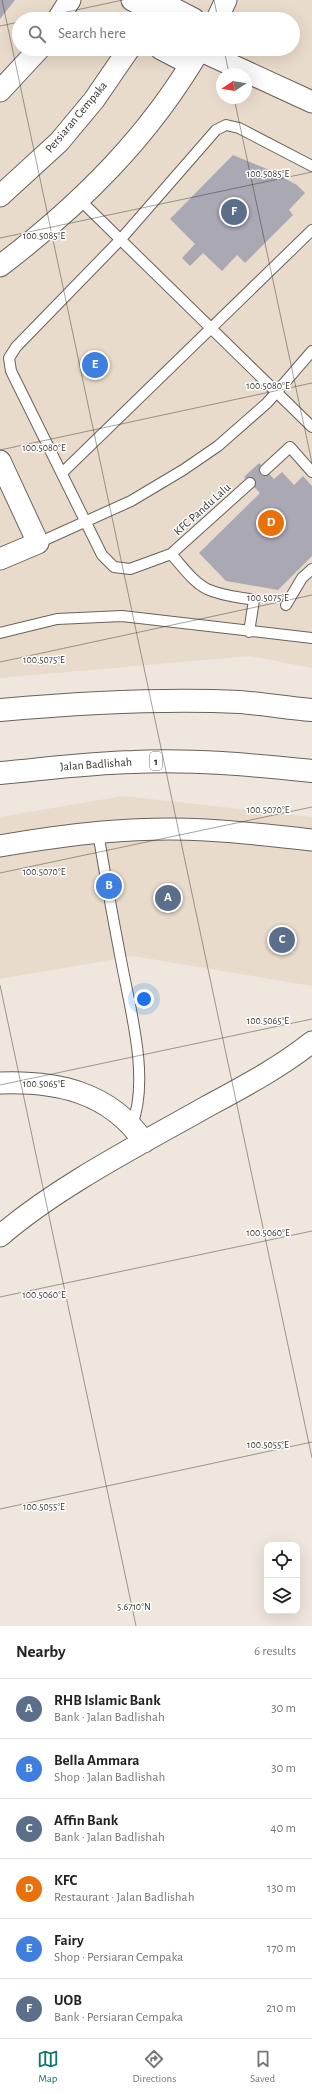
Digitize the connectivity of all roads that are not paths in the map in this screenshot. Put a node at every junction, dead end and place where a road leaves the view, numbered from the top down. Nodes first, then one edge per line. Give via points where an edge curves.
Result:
1 (70, 0) edge
2 (132, 0) edge
3 (226, 0) edge
4 (152, 7) edge
5 (62, 12) edge
6 (170, 12) edge
7 (220, 12) edge
8 (32, 56) edge
9 (124, 56) edge
10 (195, 56) edge
11 (201, 56) edge
12 (0, 91) edge
13 (312, 102) edge
14 (312, 166) edge
15 (0, 196) edge
16 (79, 199) junction
17 (312, 230) edge
18 (121, 239) junction
19 (0, 266) edge
20 (212, 328) junction
21 (312, 351) edge
22 (278, 392) junction
23 (312, 426) edge
24 (0, 461) edge
25 (265, 470) dead end
26 (312, 472) edge
27 (62, 473) junction
28 (250, 483) dead end
29 (86, 522) junction
30 (38, 543) junction
31 (171, 554) junction
32 (0, 558) edge
33 (312, 569) edge
34 (286, 605) dead end
35 (249, 632) junction
36 (0, 633) edge
37 (312, 638) edge
38 (0, 710) edge
39 (312, 710) edge
40 (312, 771) edge
41 (0, 773) edge
42 (98, 832) junction
43 (312, 840) edge
44 (0, 846) edge
45 (312, 1042) edge
46 (0, 1083) edge
47 (132, 1125) junction
48 (144, 1142) junction
49 (0, 1236) edge

1 - 5 street
2 - 4 street
3 - 7 street
4 - 6 street
8 - 12 street
9 - 15 street, Persiaran Cempaka via 94,100 58,142
10 - 16 street via 147,128 113,167
11 - 13 street
14 - 18 lane via 239,128 226,125 216,130
16 - 18 lane
16 - 19 street
17 - 20 lane
18 - 20 lane
18 - 27 lane via 16,347 9,358 11,371
20 - 22 lane
20 - 27 lane
21 - 22 lane
22 - 23 lane
22 - 29 lane via 218,446 183,470 131,501
24 - 30 street
25 - 26 lane via 290,447
27 - 29 lane
28 - 31 lane, KFC Pandu Lalu
29 - 30 lane
29 - 31 lane via 102,555 114,567 130,569
30 - 32 street
31 - 35 lane via 196,582 207,589 254,600
33 - 34 lane via 302,578
35 - 36 lane via 122,616 57,618
35 - 37 lane
38 - 39 main road via 78,703 180,701 240,702
40 - 41 main road, Jalan Badlishah / 1 via 218,762 141,761
42 - 43 street via 206,830
42 - 44 street
42 - 47 lane via 140,1074 138,1109
45 - 48 street via 264,1076
46 - 47 street via 51,1084 75,1091 114,1109
47 - 48 street
48 - 49 street via 18,1220

